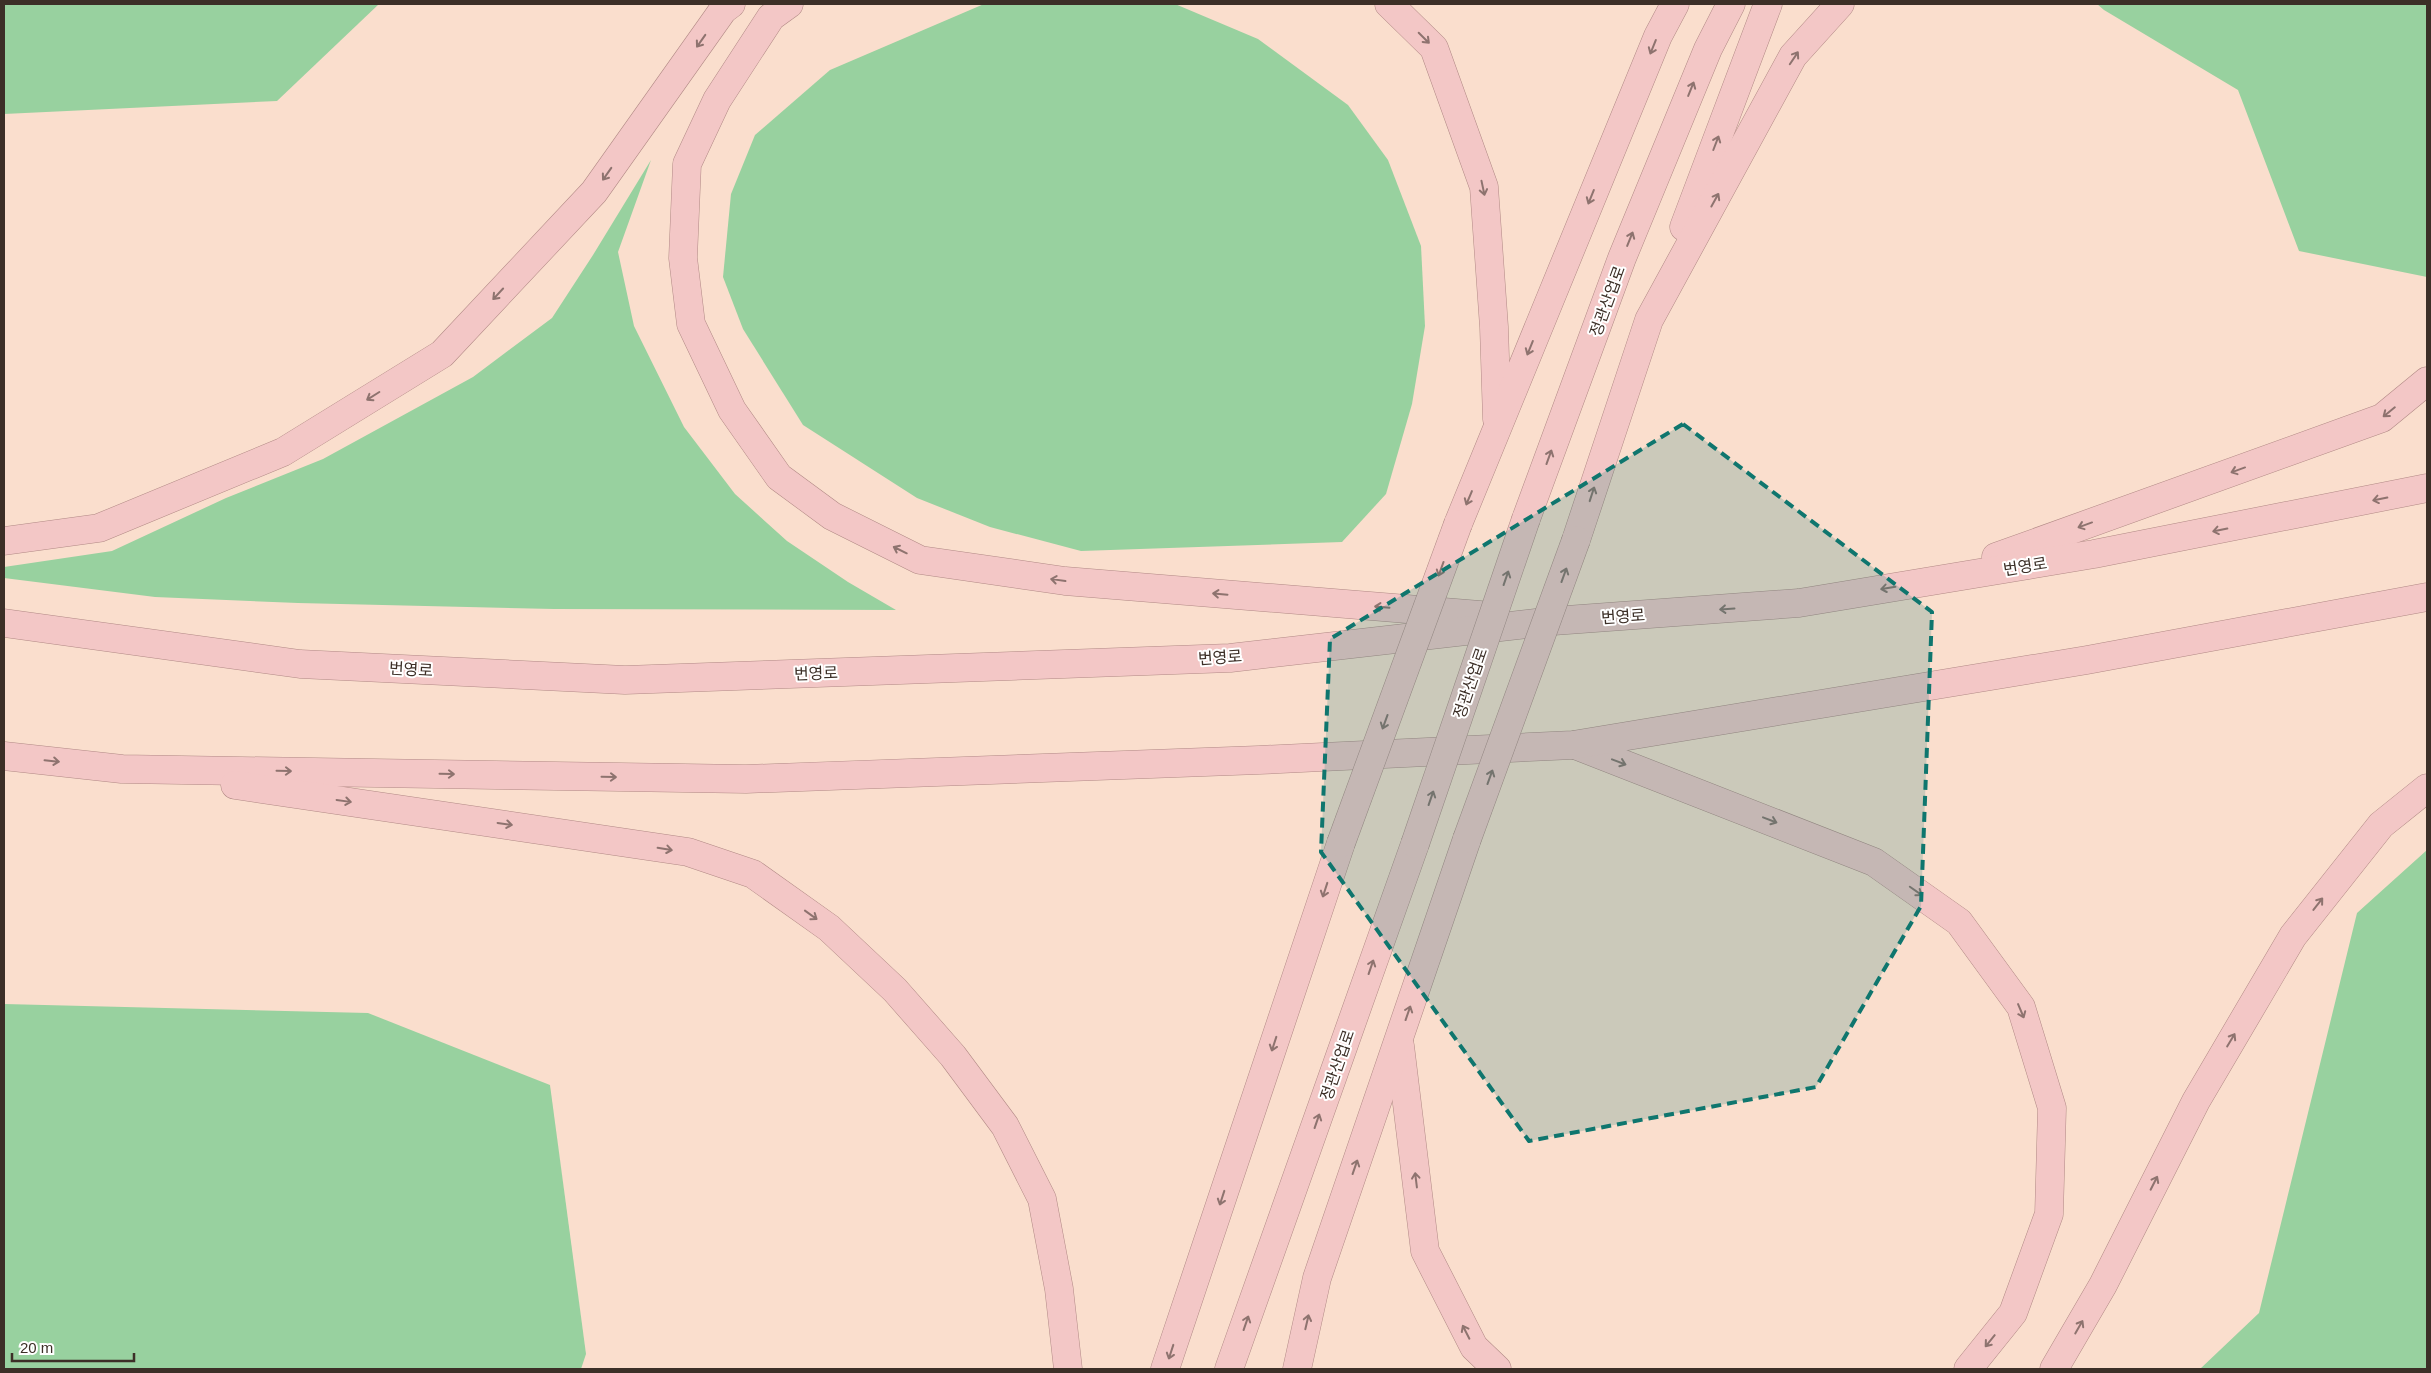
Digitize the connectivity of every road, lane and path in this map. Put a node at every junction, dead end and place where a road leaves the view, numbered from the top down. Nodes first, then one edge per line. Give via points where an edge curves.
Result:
1 (731, 4) edge
2 (789, 4) edge
3 (1389, 4) edge
4 (1675, 4) edge
5 (1731, 4) edge
6 (1768, 4) edge
7 (1840, 4) edge
8 (1649, 320) junction
9 (2427, 381) edge
10 (1498, 430) junction
11 (2427, 488) edge
12 (4, 541) edge
13 (1930, 581) junction
14 (2427, 597) edge
15 (1553, 621) junction
16 (4, 624) edge
17 (1573, 745) junction
18 (4, 756) edge
19 (122, 769) junction
20 (2427, 788) edge
21 (1399, 1038) junction
22 (1068, 1369) edge
23 (1165, 1369) edge
24 (1229, 1369) edge
25 (1297, 1369) edge
26 (1497, 1369) edge
27 (1968, 1369) edge
28 (2054, 1369) edge

1 -> 12 highway via 723,10 594,192 442,354 283,452 99,528
15 -> 2 highway via 1066,581 920,560 832,516 779,477 732,410 691,324 683,258 687,164 716,100 771,18
3 -> 10 highway via 1434,48 1484,187
4 -> 10 highway via 1658,36
24 -> 5 highway, 정관산업로, bridge via 1526,519 1622,258 1708,48
8 -> 6 highway
8 -> 7 highway via 1794,56
21 -> 8 highway, bridge via 1467,839 1576,540
9 -> 13 highway via 2382,418
10 -> 23 highway, bridge via 1458,524 1341,844
11 -> 13 highway, 번영로 via 2094,554
13 -> 15 highway, 번영로 via 1799,603
14 - 17 highway via 2087,660
15 - 16 highway, 번영로 via 1230,658 625,680 300,664
19 -> 17 highway via 746,779
17 -> 27 highway via 1874,862 1959,922 2021,1008 2052,1108 2049,1214 2013,1313
18 -> 19 highway
19 -> 22 highway via 688,852 754,874 828,928 895,990 953,1056 1005,1126 1042,1198 1059,1289
28 -> 20 highway via 2103,1285 2196,1101 2293,936 2380,825
25 -> 21 highway via 1317,1278
26 -> 21 highway via 1474,1347 1425,1251

